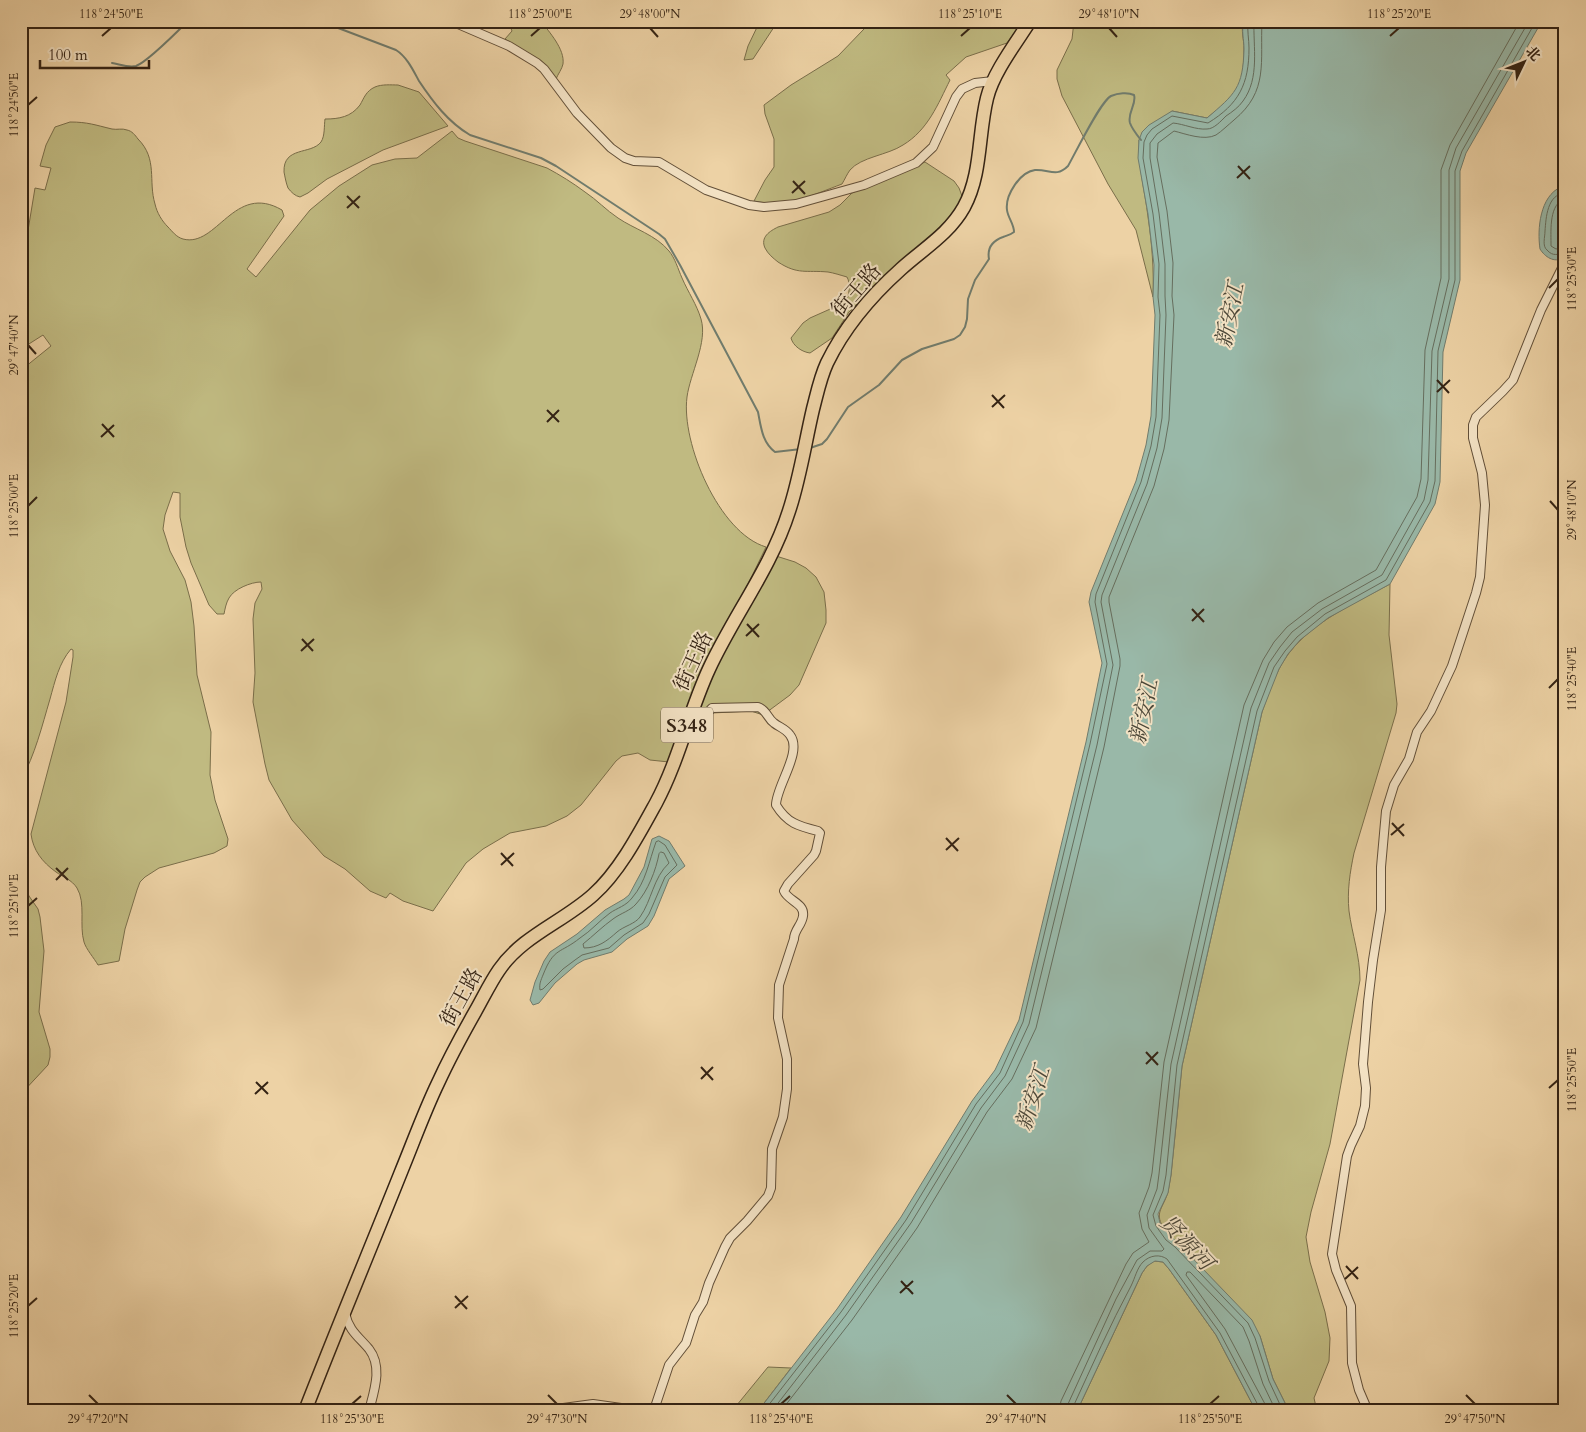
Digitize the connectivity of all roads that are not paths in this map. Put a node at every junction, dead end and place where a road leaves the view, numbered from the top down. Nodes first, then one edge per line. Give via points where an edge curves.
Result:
1 (23, 21) edge
2 (452, 21) edge
3 (1030, 21) edge
4 (21, 31) edge
5 (993, 81) junction
6 (1565, 262) edge
7 (684, 734) junction
8 (344, 1312) junction
9 (305, 1411) edge
10 (370, 1411) edge
11 (551, 1411) edge
12 (642, 1411) edge
13 (648, 1411) edge
14 (1368, 1411) edge

1 - 4 street
2 - 5 street via 509,46 537,63 576,113 625,158 659,162 713,193 764,207 796,204 864,185 916,164 933,147 962,89 975,83
3 - 5 main road, 街王路 / S348
5 - 7 main road, 街王路 / S348 via 986,101 974,177 960,214 944,234 903,267 872,299 827,362 786,522 762,573 710,666
6 - 14 street via 1512,380 1476,417 1473,425 1485,505 1478,585 1452,666 1431,711 1417,732 1409,760 1394,785 1386,811 1381,910 1364,1055 1365,1106 1347,1156 1332,1254 1351,1306 1352,1363
7 - 8 main road, 街王路 / S348 via 656,802 612,876 586,901 525,943 499,969 436,1086
7 - 13 street via 712,708 763,709 772,722 789,734 793,744 791,763 776,805 791,822 820,833 814,855 784,891 802,908 803,913 779,985 778,1018 787,1059 787,1090 783,1117 772,1149 771,1188 768,1196 725,1247 703,1302 694,1315 686,1343 670,1363 655,1407
8 - 9 main road, 街王路 / S348
8 - 10 street via 352,1332 368,1348 374,1360 377,1380
11 - 12 street via 593,1404

